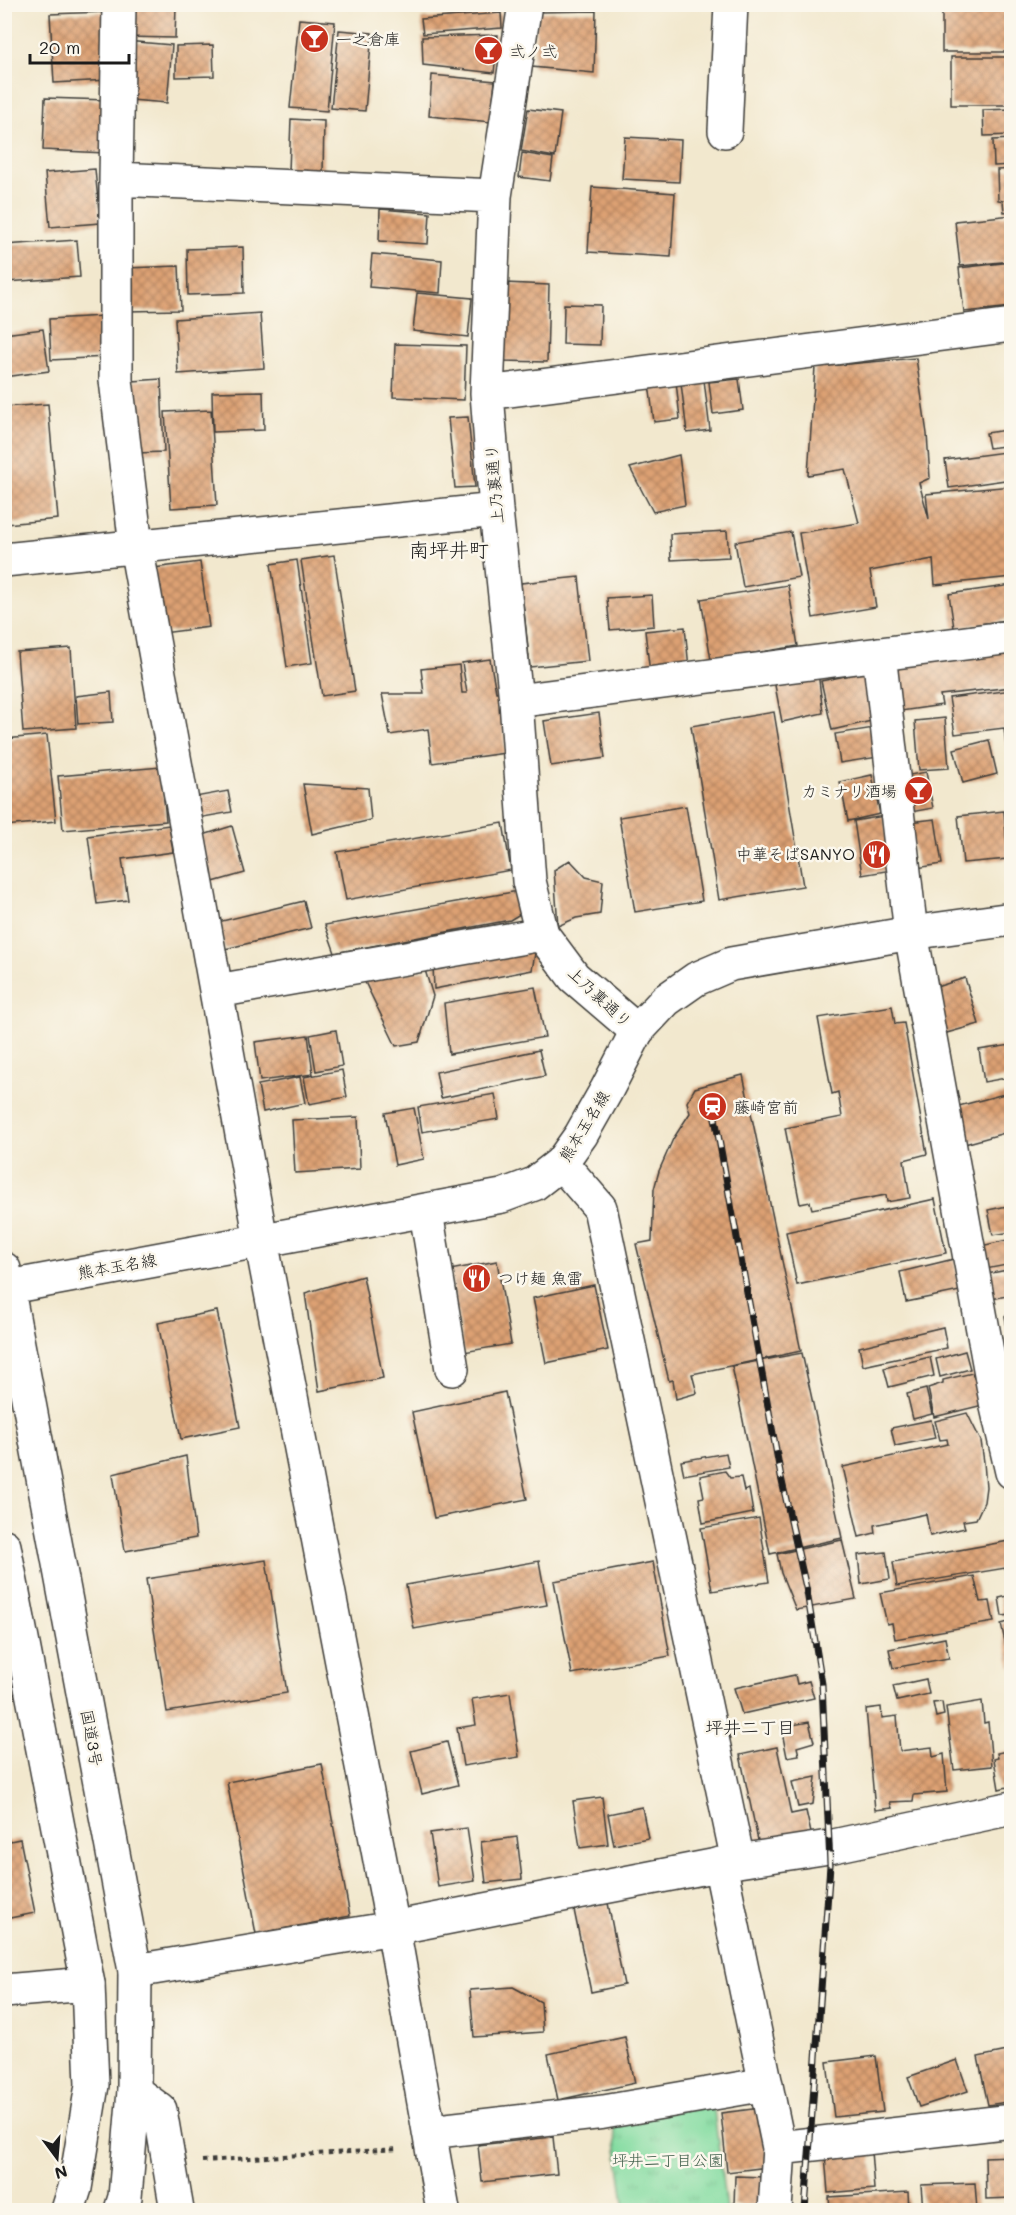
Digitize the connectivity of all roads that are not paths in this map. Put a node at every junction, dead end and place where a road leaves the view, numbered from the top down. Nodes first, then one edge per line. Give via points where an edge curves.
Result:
1 (119, 4) edge
2 (525, 4) edge
3 (730, 4) edge
4 (725, 131) dead end
5 (116, 179) junction
6 (495, 196) junction
7 (1011, 326) edge
8 (487, 393) junction
9 (496, 510) junction
10 (136, 546) junction
11 (4, 561) edge
12 (1011, 637) edge
13 (879, 654) junction
14 (516, 701) junction
15 (1011, 919) edge
16 (911, 933) junction
17 (542, 934) junction
18 (217, 991) junction
19 (637, 1031) junction
20 (561, 1163) junction
21 (426, 1212) junction
22 (261, 1240) junction
23 (6, 1281) edge
24 (452, 1369) dead end
25 (1011, 1472) edge
26 (4, 1546) edge
27 (1011, 1808) edge
28 (729, 1863) junction
29 (393, 1928) junction
30 (135, 1971) junction
31 (88, 1984) junction
32 (4, 1991) edge
33 (766, 2084) junction
34 (134, 2091) junction
35 (1011, 2121) edge
36 (431, 2140) junction
37 (779, 2148) junction
38 (68, 2211) edge
39 (122, 2211) edge
40 (177, 2211) edge
41 (443, 2211) edge
42 (776, 2211) edge

1 - 5 main road
2 - 6 main road, 上乃裏通り
3 - 4 main road
5 - 6 main road
5 - 10 main road via 116,380
6 - 8 main road, 上乃裏通り
7 - 8 main road
8 - 9 main road, 上乃裏通り
9 - 10 main road
9 - 14 main road, 上乃裏通り
10 - 11 main road
10 - 18 main road
12 - 13 main road
13 - 14 main road
13 - 16 main road
14 - 17 main road, 上乃裏通り via 529,881
15 - 16 main road, 熊本玉名線
16 - 19 main road, 熊本玉名線 via 731,964 696,979 666,1000
16 - 25 main road
17 - 18 main road
17 - 19 main road, 上乃裏通り via 574,977
18 - 22 main road
19 - 20 main road, 熊本玉名線 via 596,1109
20 - 21 main road, 熊本玉名線 via 534,1184 502,1196
20 - 28 main road via 600,1208
21 - 22 main road, 熊本玉名線
21 - 24 main road
22 - 23 main road, 熊本玉名線
22 - 29 main road
23 - 30 main road, 国道3号
26 - 31 main road
27 - 28 main road via 829,1847
28 - 29 main road
28 - 33 main road
29 - 30 main road
29 - 36 main road
30 - 34 main road, 国道3号
31 - 32 main road
31 - 38 main road via 92,2085
33 - 36 main road
33 - 37 main road
34 - 39 main road, 国道3号
34 - 40 main road via 160,2110
35 - 37 main road
36 - 41 main road
37 - 42 main road

